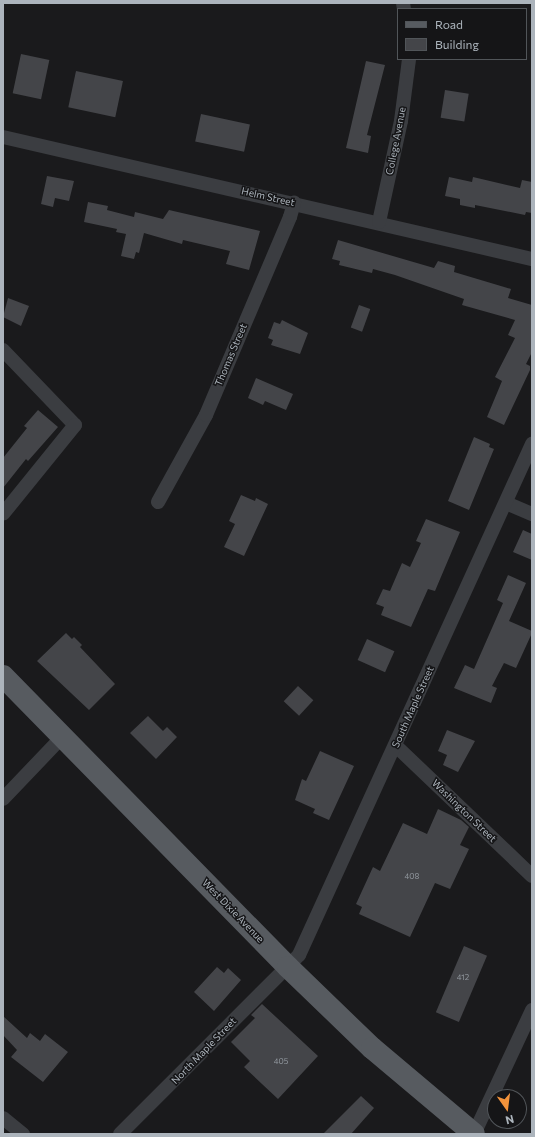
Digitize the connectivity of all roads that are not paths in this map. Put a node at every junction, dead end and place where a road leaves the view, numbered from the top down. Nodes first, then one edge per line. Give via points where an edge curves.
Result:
1 (409, 60) edge
2 (3, 137) edge
3 (294, 203) junction
4 (380, 222) junction
5 (532, 259) edge
6 (3, 350) edge
7 (532, 444) edge
8 (158, 502) dead end
9 (506, 503) junction
10 (3, 514) edge
11 (532, 514) edge
12 (3, 676) edge
13 (62, 737) junction
14 (396, 746) junction
15 (3, 799) edge
16 (532, 876) edge
17 (288, 966) junction
18 (532, 1010) edge
19 (3, 1118) edge
20 (23, 1134) edge
21 (120, 1134) edge
22 (474, 1134) edge

1 - 4 street, College Avenue via 401,121
2 - 3 street, Helm Street
3 - 4 street, Helm Street
3 - 8 street, Thomas Street via 206,415
4 - 5 street, Helm Street
6 - 10 street via 75,425
7 - 9 street, South Maple Street
9 - 11 street
9 - 14 street, South Maple Street
12 - 13 main road, West Dixie Avenue
13 - 15 street
13 - 17 main road, West Dixie Avenue
14 - 16 street, Washington Street
14 - 17 street, South Maple Street via 299,955
17 - 21 street, North Maple Street
17 - 22 main road, West Dixie Avenue via 372,1048
18 - 22 street
19 - 20 street

